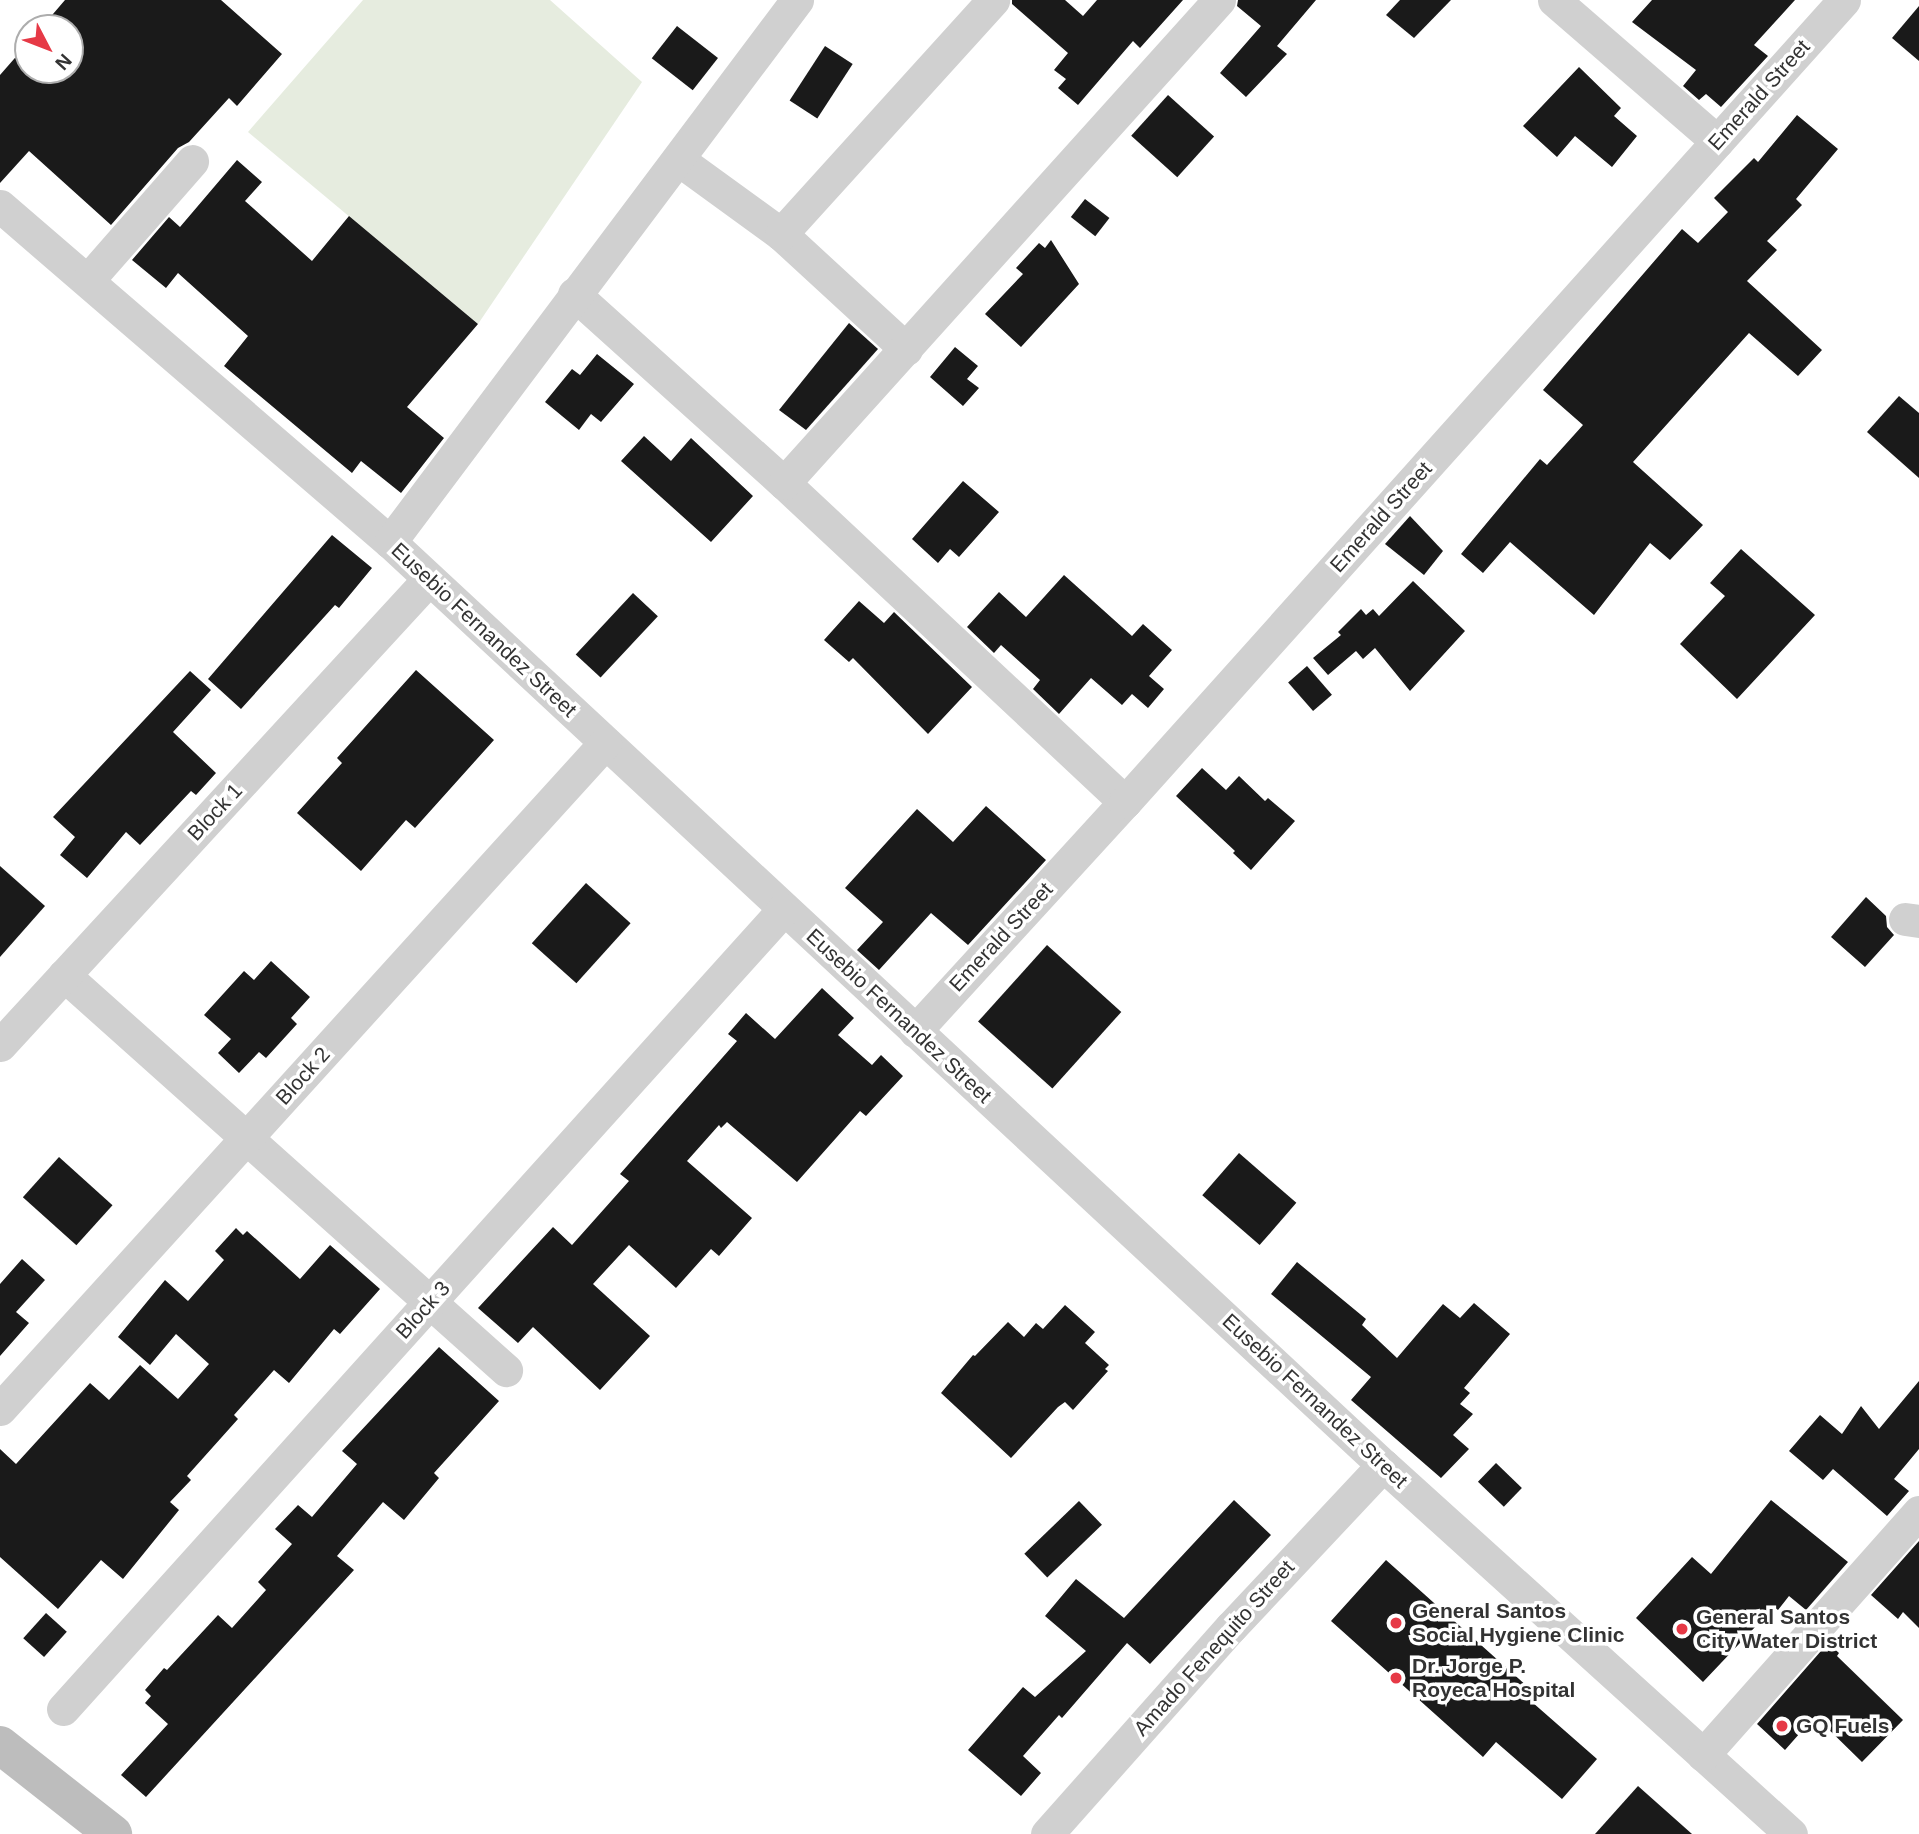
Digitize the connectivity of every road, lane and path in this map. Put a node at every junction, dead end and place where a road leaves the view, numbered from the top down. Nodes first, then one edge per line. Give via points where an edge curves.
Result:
1 (797, 0) edge
2 (993, 0) edge
3 (1219, 0) edge
4 (1553, 0) edge
5 (1844, 0) edge
6 (1717, 141) junction
7 (679, 160) junction
8 (192, 161) dead end
9 (0, 206) edge
10 (781, 234) junction
11 (88, 280) junction
12 (574, 294) junction
13 (906, 349) junction
14 (784, 483) junction
15 (390, 541) junction
16 (429, 579) junction
17 (605, 743) junction
18 (1125, 802) junction
19 (783, 910) junction
20 (64, 975) junction
21 (915, 1031) junction
22 (0, 1045) edge
23 (246, 1138) junction
24 (430, 1302) junction
25 (506, 1370) dead end
26 (0, 1409) edge
27 (1383, 1465) junction
28 (1919, 1512) edge
29 (63, 1709) dead end
30 (0, 1745) edge
31 (1703, 1755) junction
32 (113, 1834) edge
33 (1047, 1834) edge
34 (1791, 1834) edge

1 - 7 street
2 - 10 street
3 - 13 street
4 - 6 street
5 - 6 street, Emerald Street
6 - 18 street, Emerald Street
7 - 10 street
7 - 12 street
8 - 11 street
9 - 11 street, Eusebio Fernandez Street
10 - 13 street
11 - 15 street, Eusebio Fernandez Street
12 - 14 street
12 - 15 street
13 - 14 street
14 - 18 street
15 - 16 street, Eusebio Fernandez Street
16 - 17 street, Eusebio Fernandez Street
16 - 20 street, Block 1
17 - 19 street, Eusebio Fernandez Street
17 - 23 street, Block 2
18 - 21 street, Emerald Street
19 - 21 street, Eusebio Fernandez Street
19 - 24 street, Block 3
20 - 22 street, Block 1
20 - 23 street
21 - 27 street, Eusebio Fernandez Street
23 - 24 street
23 - 26 street, Block 2
24 - 25 street
24 - 29 street, Block 3
27 - 31 street, Eusebio Fernandez Street
27 - 33 street, Amado Fenequito Street
28 - 31 street
30 - 32 street
31 - 34 street, Eusebio Fernandez Street

